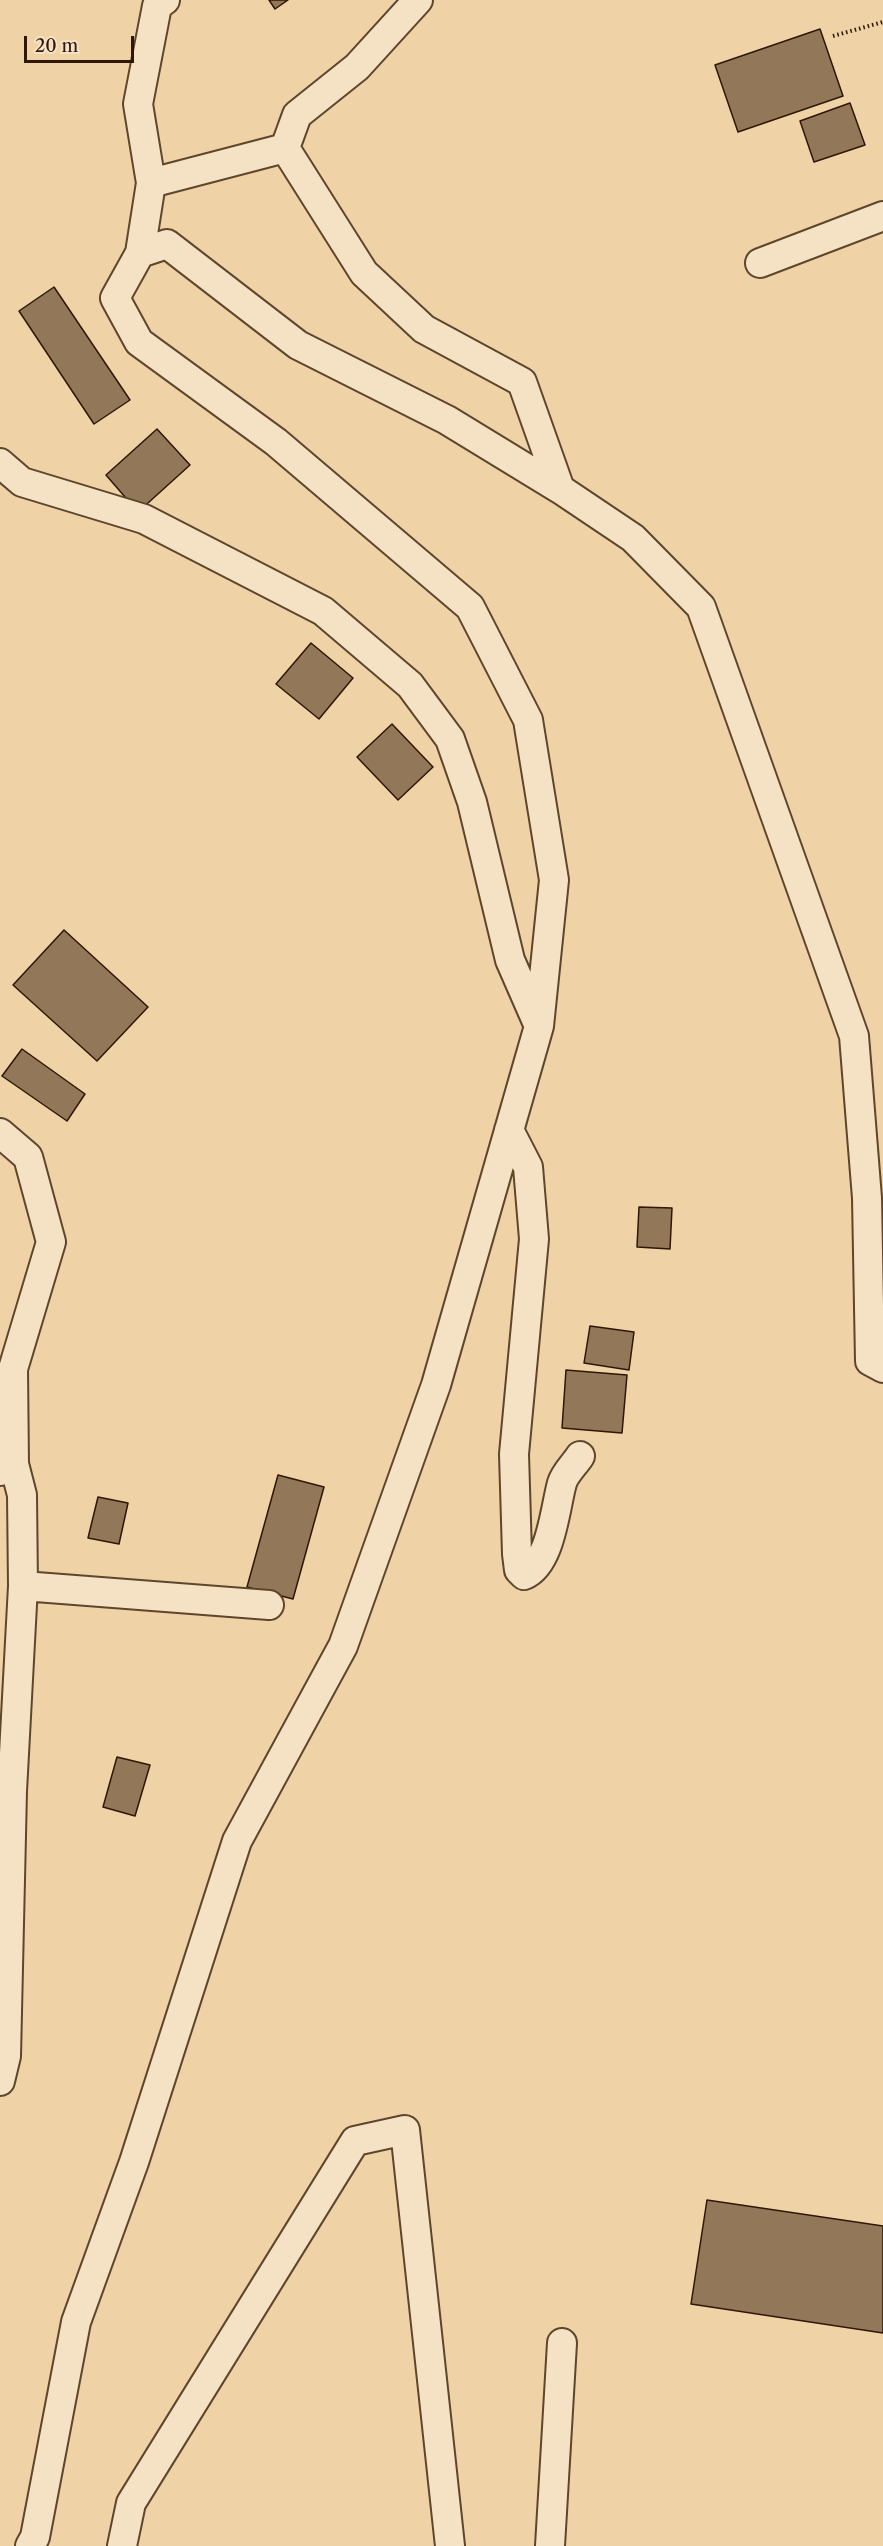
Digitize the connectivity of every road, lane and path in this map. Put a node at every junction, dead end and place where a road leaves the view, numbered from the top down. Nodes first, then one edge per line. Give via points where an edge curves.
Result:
1 (165, 0) edge
2 (418, 0) edge
3 (883, 22) edge
4 (833, 36) dead end
5 (285, 148) junction
6 (151, 183) junction
7 (883, 216) edge
8 (140, 253) junction
9 (760, 263) dead end
10 (0, 463) edge
11 (560, 489) junction
12 (539, 1026) junction
13 (509, 1130) junction
14 (0, 1133) edge
15 (883, 1368) edge
16 (580, 1456) dead end
17 (7, 1468) edge
18 (23, 1586) junction
19 (269, 1605) dead end
20 (0, 2081) edge
21 (562, 2343) dead end
22 (30, 2546) edge
23 (122, 2546) edge
24 (450, 2546) edge
25 (550, 2546) edge

1 - 6 street via 157,6 138,104
2 - 5 street via 357,67 297,115
3 - 4 path
5 - 6 street
5 - 11 street via 364,273 424,329 522,382
6 - 8 street
7 - 9 street
8 - 11 street via 166,244 298,345 447,420
8 - 12 street via 115,298 139,342 276,442 470,607 528,720 554,880
10 - 12 street via 22,482 144,519 323,611 410,685 450,739 472,802 510,960
11 - 15 street via 633,538 701,607 854,1036 867,1198 870,1360
12 - 13 street
13 - 16 street via 528,1167 534,1239 514,1454 517,1554 519,1570 524,1575 539,1562 551,1532 563,1480
13 - 22 street via 436,1385 343,1646 237,1841 134,2162 76,2322 35,2537
14 - 17 street via 28,1157 51,1242 14,1369
17 - 18 street via 22,1495
18 - 19 street
18 - 20 street via 12,1791 6,2056
21 - 25 street
23 - 24 street via 131,2504 355,2141 405,2130

